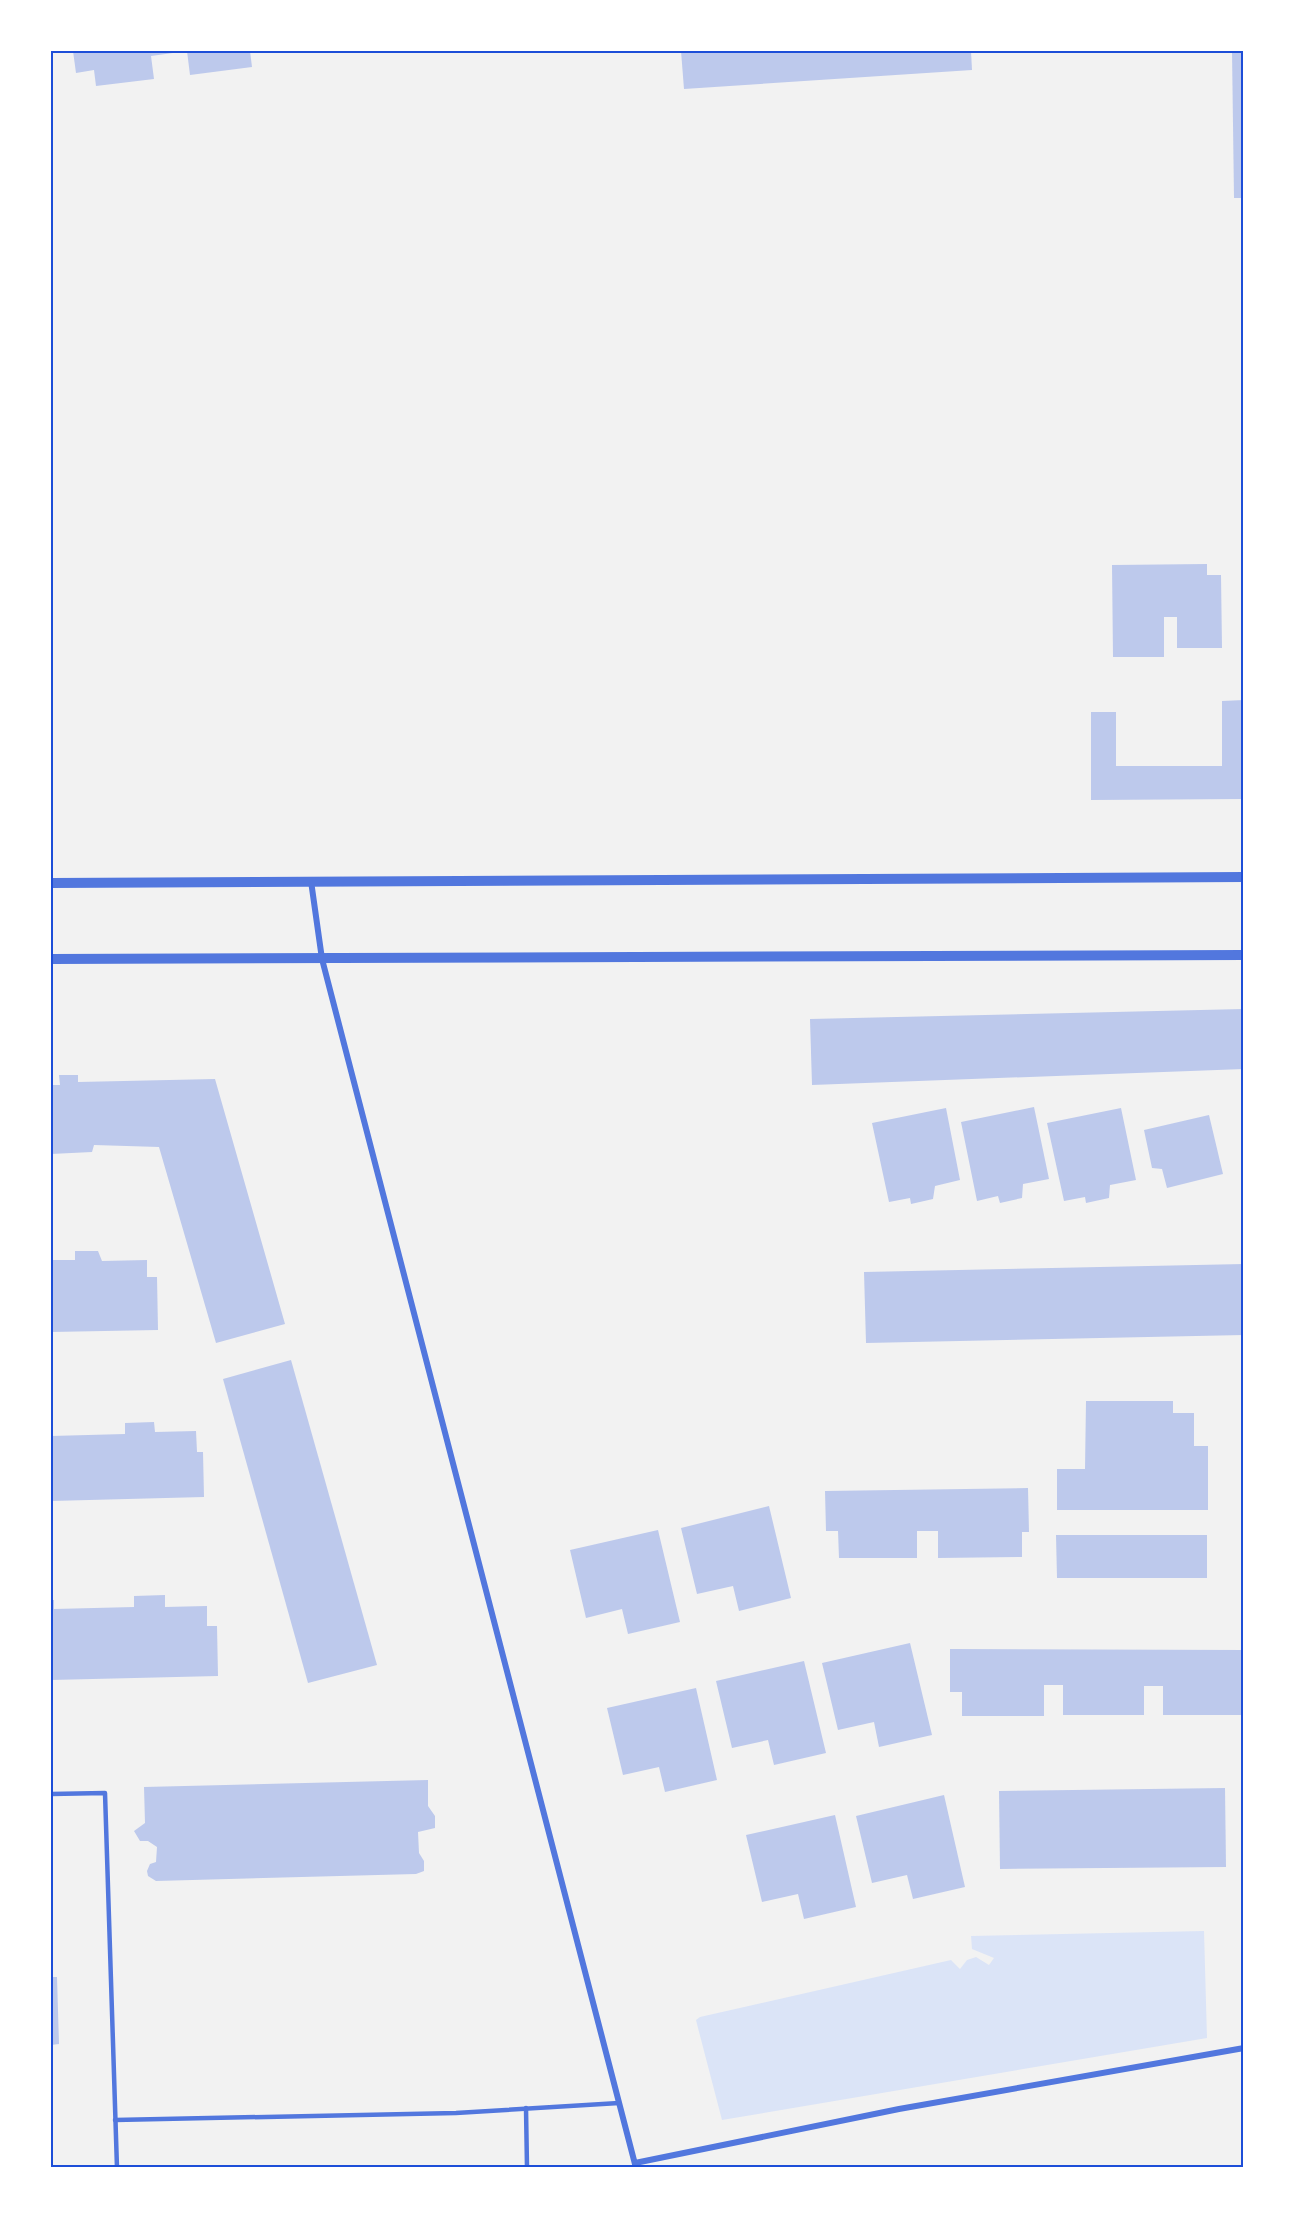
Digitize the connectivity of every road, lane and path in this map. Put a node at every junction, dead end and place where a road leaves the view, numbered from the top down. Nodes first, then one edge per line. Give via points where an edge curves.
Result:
1 (1244, 877) edge
2 (311, 881) junction
3 (51, 883) edge
4 (1244, 955) edge
5 (51, 959) edge
6 (322, 959) junction
7 (51, 1794) edge
8 (1244, 2048) edge
9 (619, 2103) junction
10 (526, 2108) junction
11 (115, 2120) junction
12 (635, 2165) edge
13 (117, 2168) edge
14 (527, 2168) edge

1 - 2 street
2 - 3 street
2 - 6 street
4 - 6 street
5 - 6 street
6 - 9 street
7 - 11 lane via 105,1793
8 - 12 street via 899,2109
9 - 10 lane
9 - 12 street
10 - 11 lane
10 - 14 lane
11 - 13 lane

